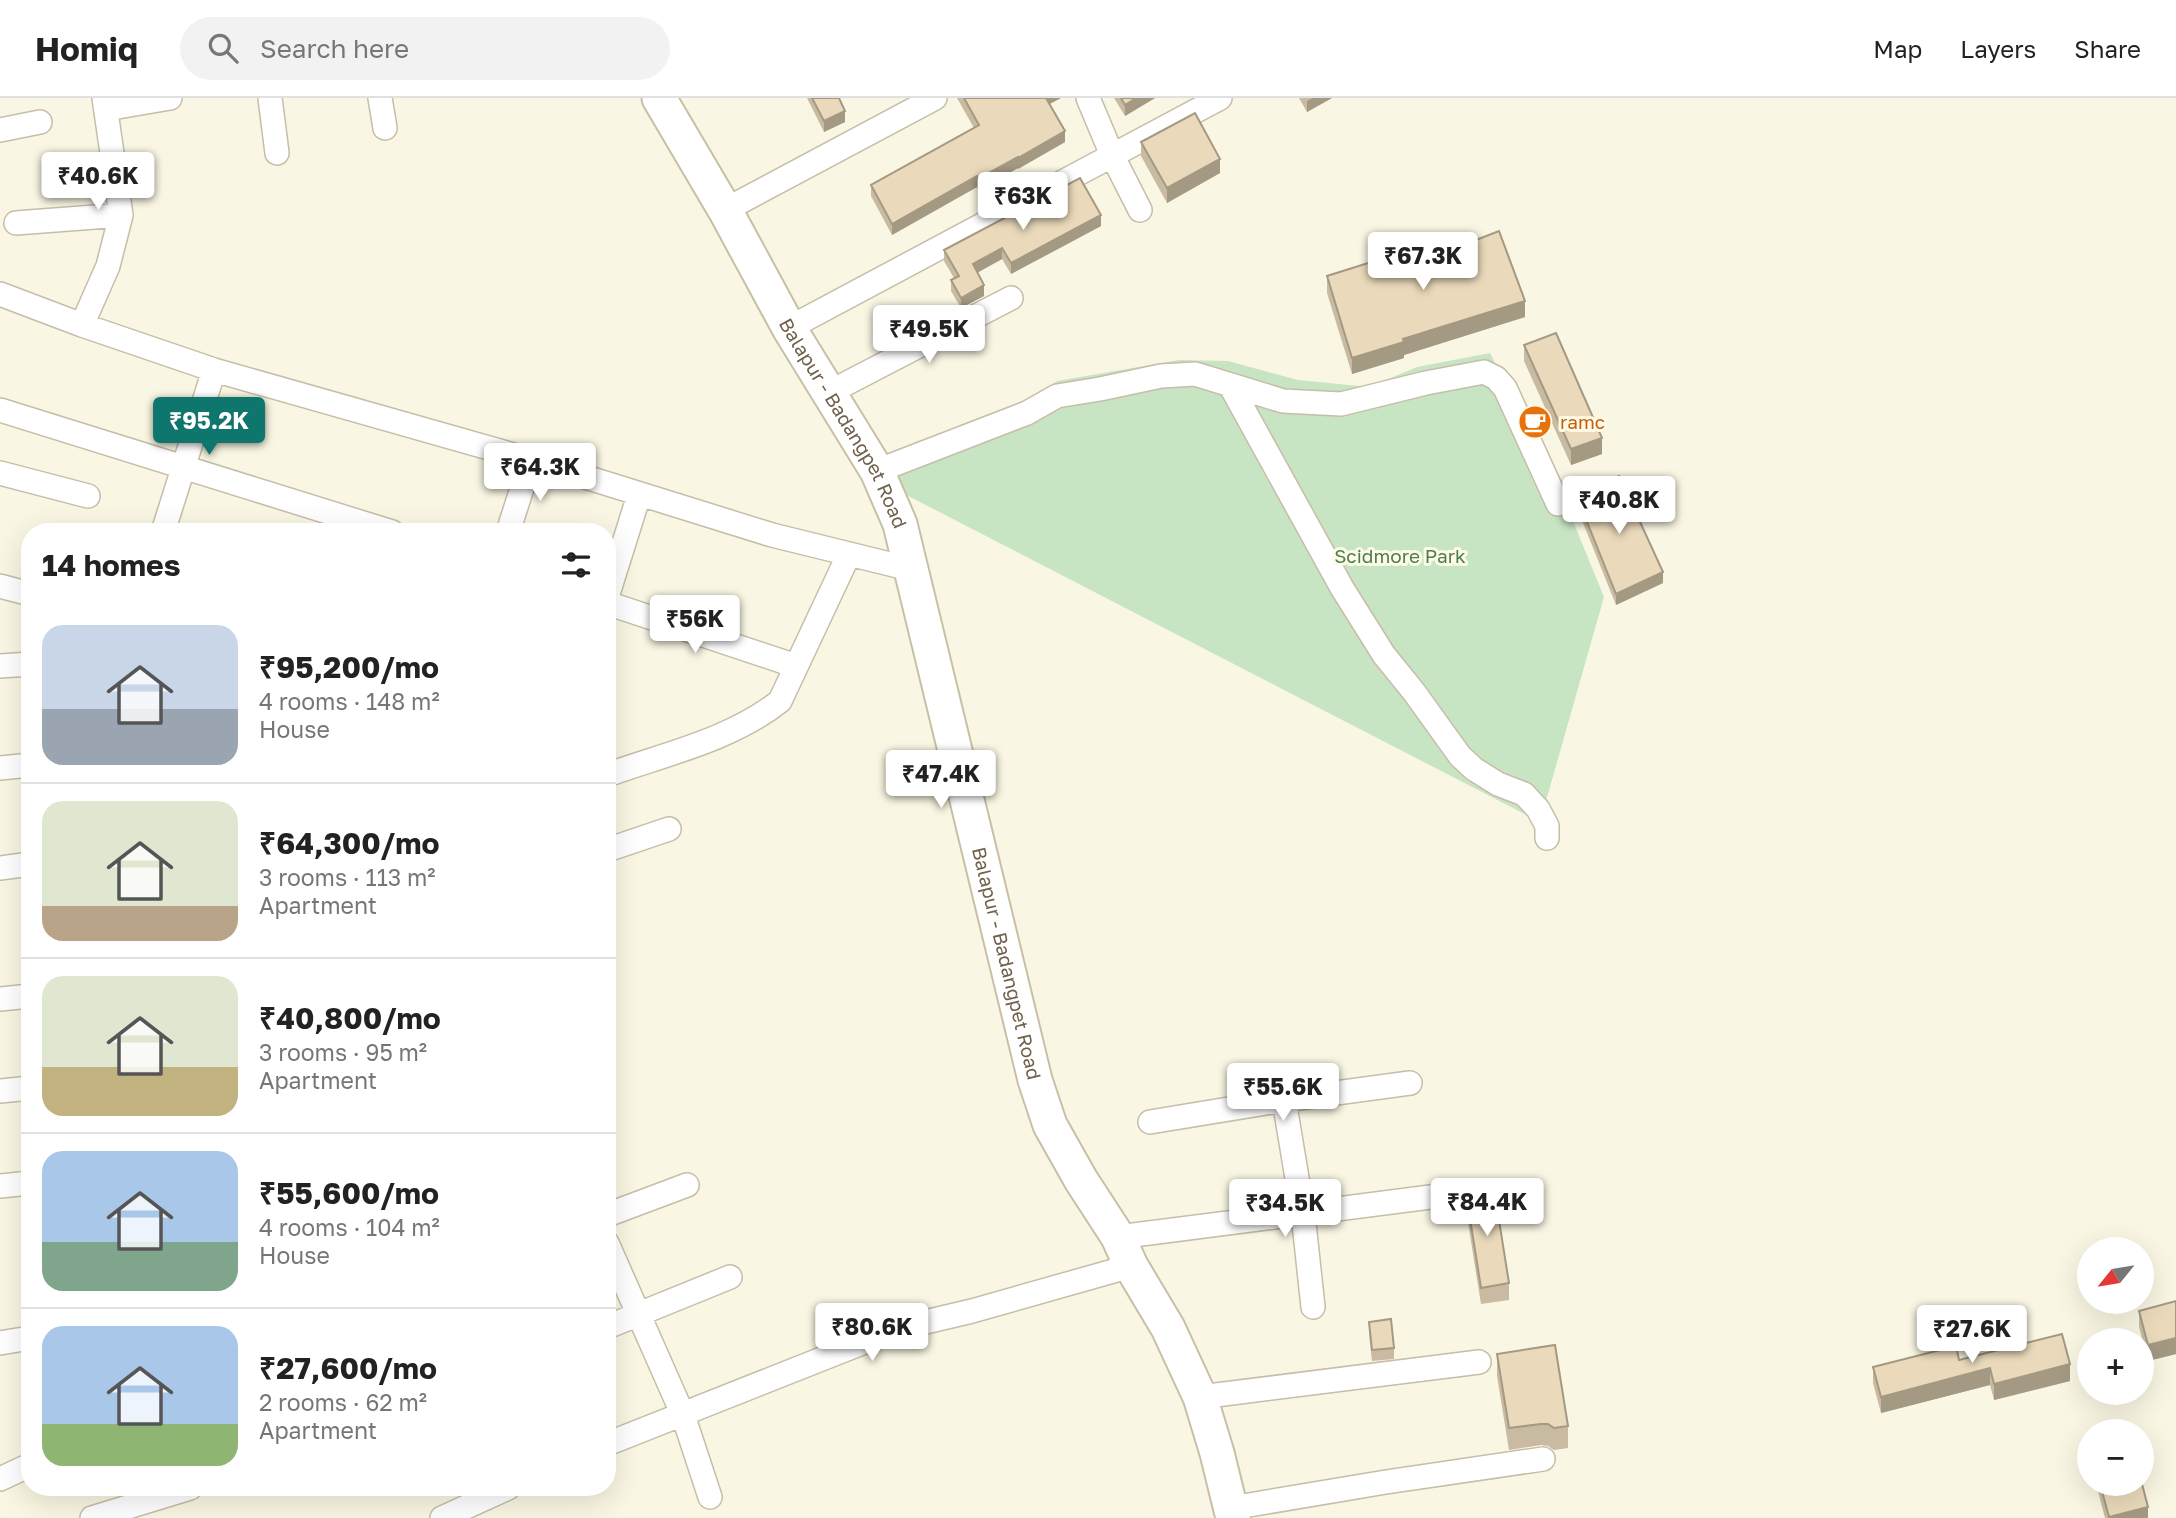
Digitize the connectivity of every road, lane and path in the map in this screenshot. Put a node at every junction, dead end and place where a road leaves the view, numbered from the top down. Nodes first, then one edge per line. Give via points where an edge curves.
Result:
1 (170, 98) edge
2 (270, 98) edge
3 (380, 98) edge
4 (660, 98) edge
5 (935, 98) edge
6 (1088, 98) edge
7 (1220, 98) edge
8 (105, 103) edge
9 (40, 122) dead end
10 (385, 128) dead end
11 (0, 130) edge
12 (277, 153) dead end
13 (1112, 155) junction
14 (725, 211) junction
15 (1140, 211) dead end
16 (121, 215) junction
17 (16, 223) dead end
18 (0, 294) edge
19 (1011, 298) dead end
20 (82, 325) junction
21 (789, 328) junction
22 (214, 370) junction
23 (1230, 385) junction
24 (828, 393) junction
25 (0, 410) edge
26 (531, 460) junction
27 (183, 467) junction
28 (877, 471) junction
29 (0, 473) edge
30 (639, 495) junction
31 (88, 496) dead end
32 (1558, 504) dead end
33 (166, 523) edge
34 (363, 523) edge
35 (511, 523) edge
36 (849, 554) junction
37 (616, 568) edge
38 (910, 569) junction
39 (0, 586) edge
40 (21, 592) edge
41 (616, 606) edge
42 (21, 665) edge
43 (0, 666) edge
44 (796, 666) junction
45 (21, 766) edge
46 (0, 768) edge
47 (616, 772) edge
48 (668, 828) dead end
49 (1547, 838) dead end
50 (616, 847) edge
51 (21, 865) edge
52 (0, 867) edge
53 (21, 997) edge
54 (0, 999) edge
55 (1410, 1083) dead end
56 (21, 1088) edge
57 (0, 1091) edge
58 (1284, 1100) junction
59 (1150, 1122) dead end
60 (21, 1184) edge
61 (687, 1185) dead end
62 (0, 1186) edge
63 (1446, 1195) dead end
64 (616, 1212) edge
65 (1303, 1214) junction
66 (1125, 1251) junction
67 (616, 1263) edge
68 (730, 1277) dead end
69 (1313, 1307) dead end
70 (640, 1315) junction
71 (616, 1324) edge
72 (21, 1340) edge
73 (0, 1343) edge
74 (1479, 1362) dead end
75 (1200, 1397) junction
76 (682, 1415) junction
77 (616, 1441) edge
78 (1543, 1459) dead end
79 (21, 1469) edge
80 (0, 1479) edge
81 (164, 1496) edge
82 (490, 1496) edge
83 (710, 1497) dead end
84 (1232, 1513) edge
85 (92, 1518) edge
86 (442, 1518) edge

1 - 8 street
2 - 12 street
3 - 10 street
4 - 14 street, Balapur - Badangpet Road
5 - 14 street
6 - 13 street
7 - 13 street
8 - 16 street
9 - 11 street
13 - 15 street
13 - 21 street
14 - 21 street, Balapur - Badangpet Road
16 - 17 street
16 - 20 street via 108,266
18 - 20 street
19 - 24 street
20 - 22 street
21 - 24 street, Balapur - Badangpet Road
22 - 26 street
22 - 27 street
23 - 28 street via 1195,374 1161,376 1057,396 1027,413
23 - 32 street via 1283,401 1341,404 1483,372 1496,377 1505,388
23 - 49 street via 1384,655 1460,756 1498,784 1524,794 1547,826
24 - 28 street, Balapur - Badangpet Road
25 - 27 street
26 - 30 street
26 - 35 street
27 - 33 street
27 - 34 street
28 - 38 street, Balapur - Badangpet Road via 900,524
29 - 31 street
30 - 36 street
30 - 37 street
36 - 38 street
36 - 44 street
38 - 66 street, Balapur - Badangpet Road via 1035,1080 1050,1125
39 - 40 street
41 - 44 street
42 - 43 street
44 - 47 street via 780,701 761,716
45 - 46 street
48 - 50 street
51 - 52 street
53 - 54 street
55 - 58 street
56 - 57 street
58 - 59 street
58 - 65 street
60 - 62 street
61 - 64 street
63 - 65 street
65 - 66 street
65 - 69 street
66 - 75 street, Balapur - Badangpet Road
66 - 76 street via 972,1311 900,1328
67 - 70 street
68 - 70 street
70 - 71 street
70 - 76 street
72 - 73 street
74 - 75 street
75 - 84 street, Balapur - Badangpet Road
76 - 77 street
76 - 83 street
78 - 84 street via 1386,1482
79 - 80 street
81 - 85 street
82 - 86 street

